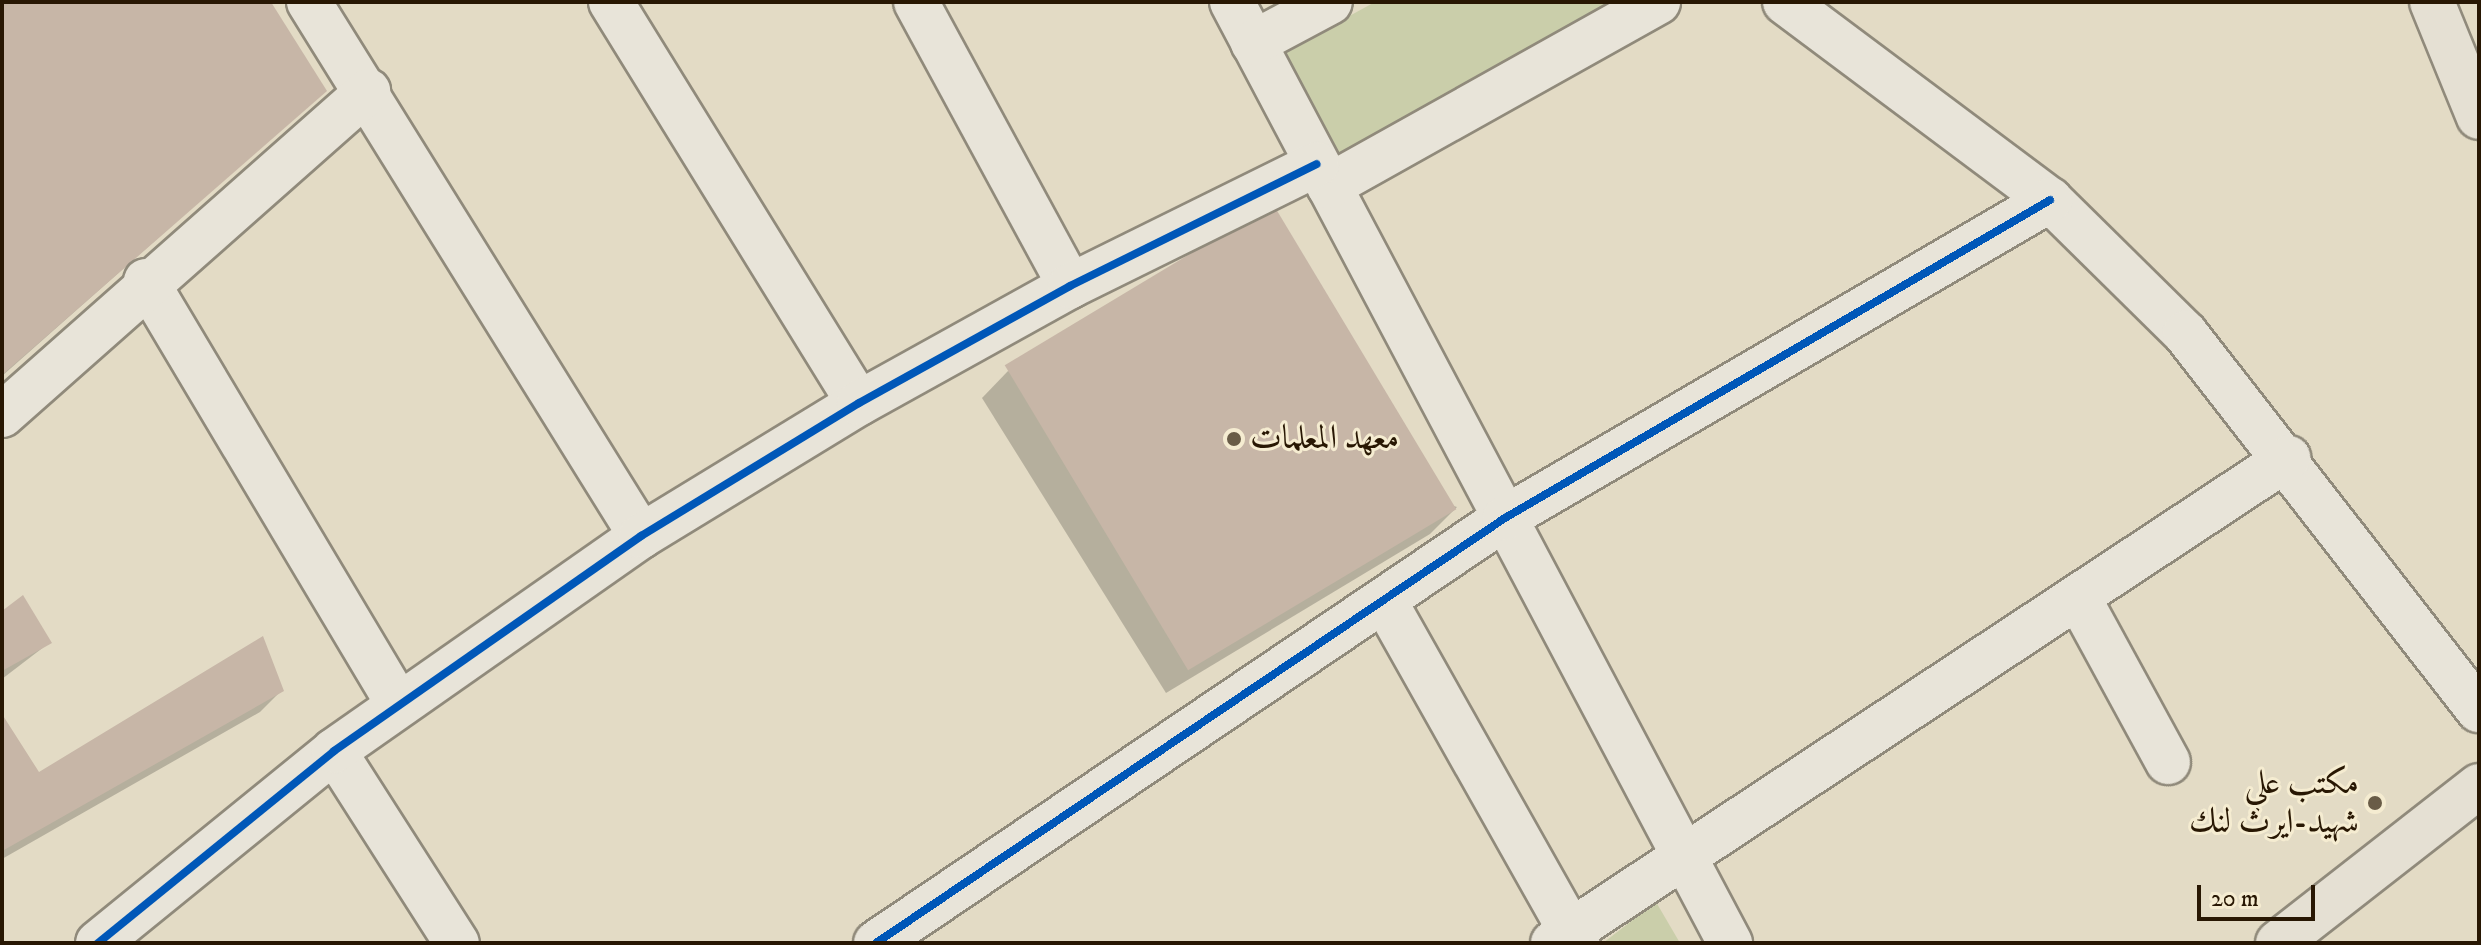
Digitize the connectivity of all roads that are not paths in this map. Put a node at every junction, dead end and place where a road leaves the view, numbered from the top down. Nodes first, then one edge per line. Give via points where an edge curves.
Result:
1 (309, 2) edge
2 (611, 2) edge
3 (916, 2) edge
4 (1232, 2) edge
5 (1330, 2) edge
6 (1658, 2) edge
7 (1785, 2) edge
8 (2432, 2) edge
9 (1253, 43) junction
10 (368, 91) junction
11 (2479, 117) edge
12 (1323, 175) junction
13 (2050, 200) junction
14 (146, 281) junction
15 (1070, 286) junction
16 (859, 403) junction
17 (2, 415) edge
18 (2288, 458) junction
19 (1505, 518) junction
20 (641, 536) junction
21 (2078, 597) junction
22 (1384, 600) junction
23 (398, 704) junction
24 (2479, 710) edge
25 (334, 751) junction
26 (2168, 762) dead end
27 (2479, 786) edge
28 (1685, 858) junction
29 (1567, 939) edge
30 (98, 943) edge
31 (457, 943) edge
32 (876, 943) edge
33 (1730, 943) edge
34 (2278, 943) edge

1 - 10 street
2 - 16 street
3 - 15 street
4 - 9 street
5 - 9 street
6 - 12 street
7 - 13 street
8 - 11 main road
9 - 12 street
10 - 14 street
10 - 20 street
12 - 15 street
12 - 19 street
13 - 18 street via 2185,333
13 - 19 street
14 - 17 street
14 - 23 street
15 - 16 street
16 - 20 street
18 - 21 street
18 - 24 street
19 - 22 street
19 - 28 street
20 - 23 street
21 - 26 street
21 - 28 street
22 - 29 street
22 - 32 street
23 - 25 street
25 - 30 street
25 - 31 street
27 - 34 main road
28 - 29 street
28 - 33 street

